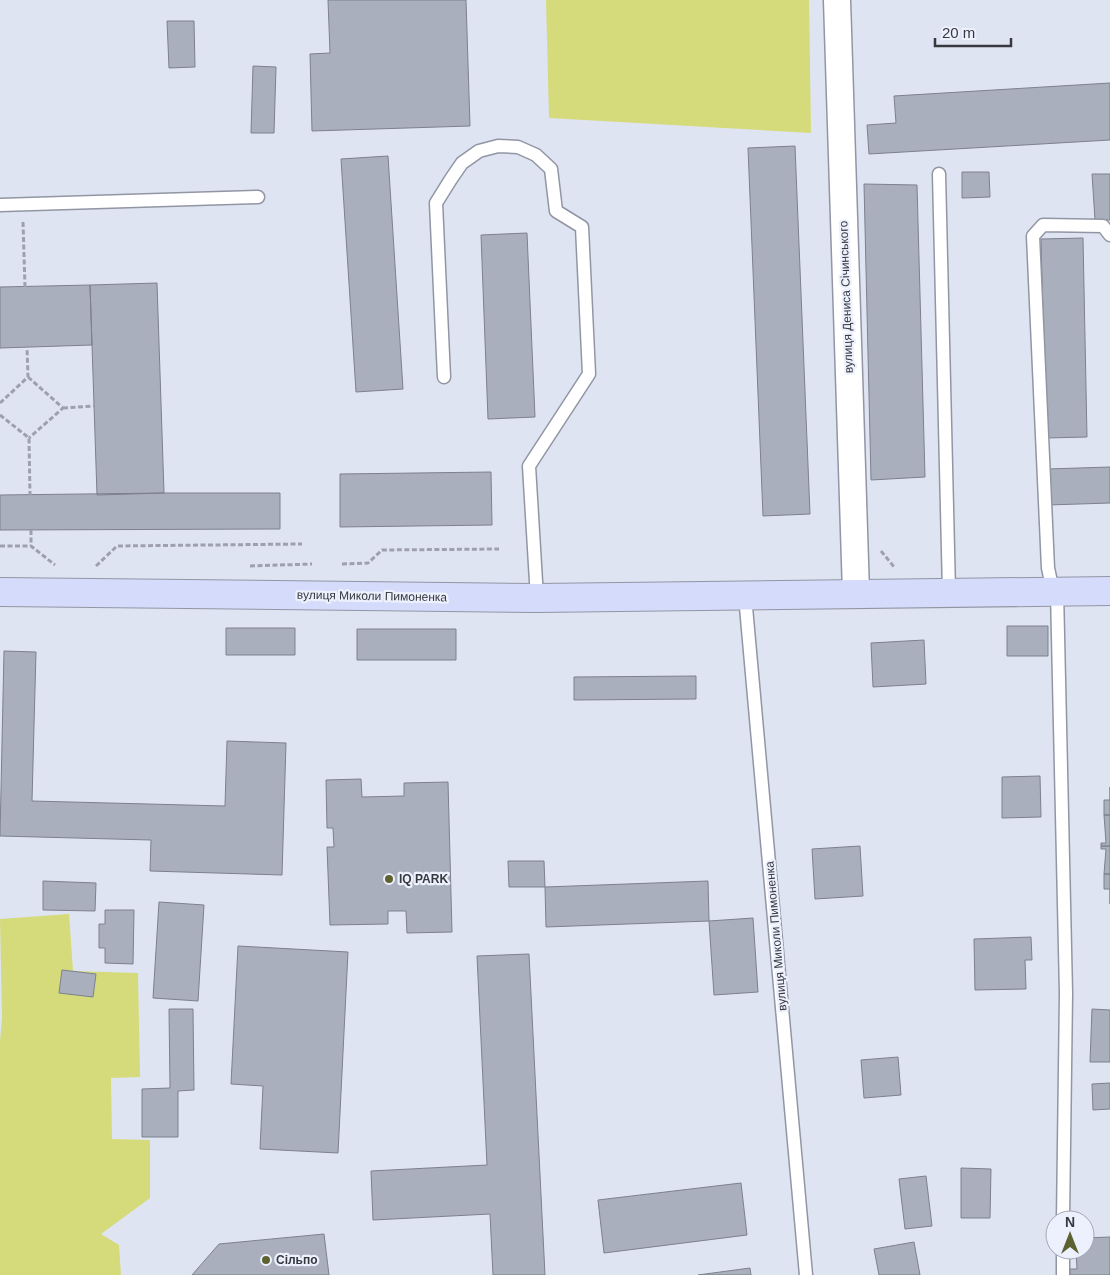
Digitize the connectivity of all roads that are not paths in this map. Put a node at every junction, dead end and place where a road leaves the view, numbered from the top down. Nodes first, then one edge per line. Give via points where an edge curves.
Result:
1 (837, 0) edge
2 (938, 174) dead end
3 (258, 197) dead end
4 (0, 205) edge
5 (1110, 234) edge
6 (444, 377) dead end
7 (1055, 591) junction
8 (1110, 591) edge
9 (0, 592) edge
10 (949, 592) junction
11 (856, 593) junction
12 (745, 596) junction
13 (537, 598) junction
14 (1064, 1210) edge
15 (1063, 1260) edge
16 (806, 1275) edge
17 (1063, 1275) edge

1 - 11 street, вулиця Дениса Січинського
2 - 10 lane
3 - 4 lane
5 - 7 lane via 1103,226 1043,225 1033,236 1048,568
6 - 13 lane via 436,203 462,163 478,151 498,146 518,147 536,155 551,169 556,212 582,227 589,374 529,466
7 - 8 street, вулиця Миколи Пимоненка
7 - 10 street, вулиця Миколи Пимоненка
7 - 14 lane via 1066,993
9 - 13 street, вулиця Миколи Пимоненка
10 - 11 street, вулиця Миколи Пимоненка
11 - 12 street, вулиця Миколи Пимоненка
12 - 13 street, вулиця Миколи Пимоненка
12 - 16 lane, вулиця Миколи Пимоненка
15 - 17 lane

